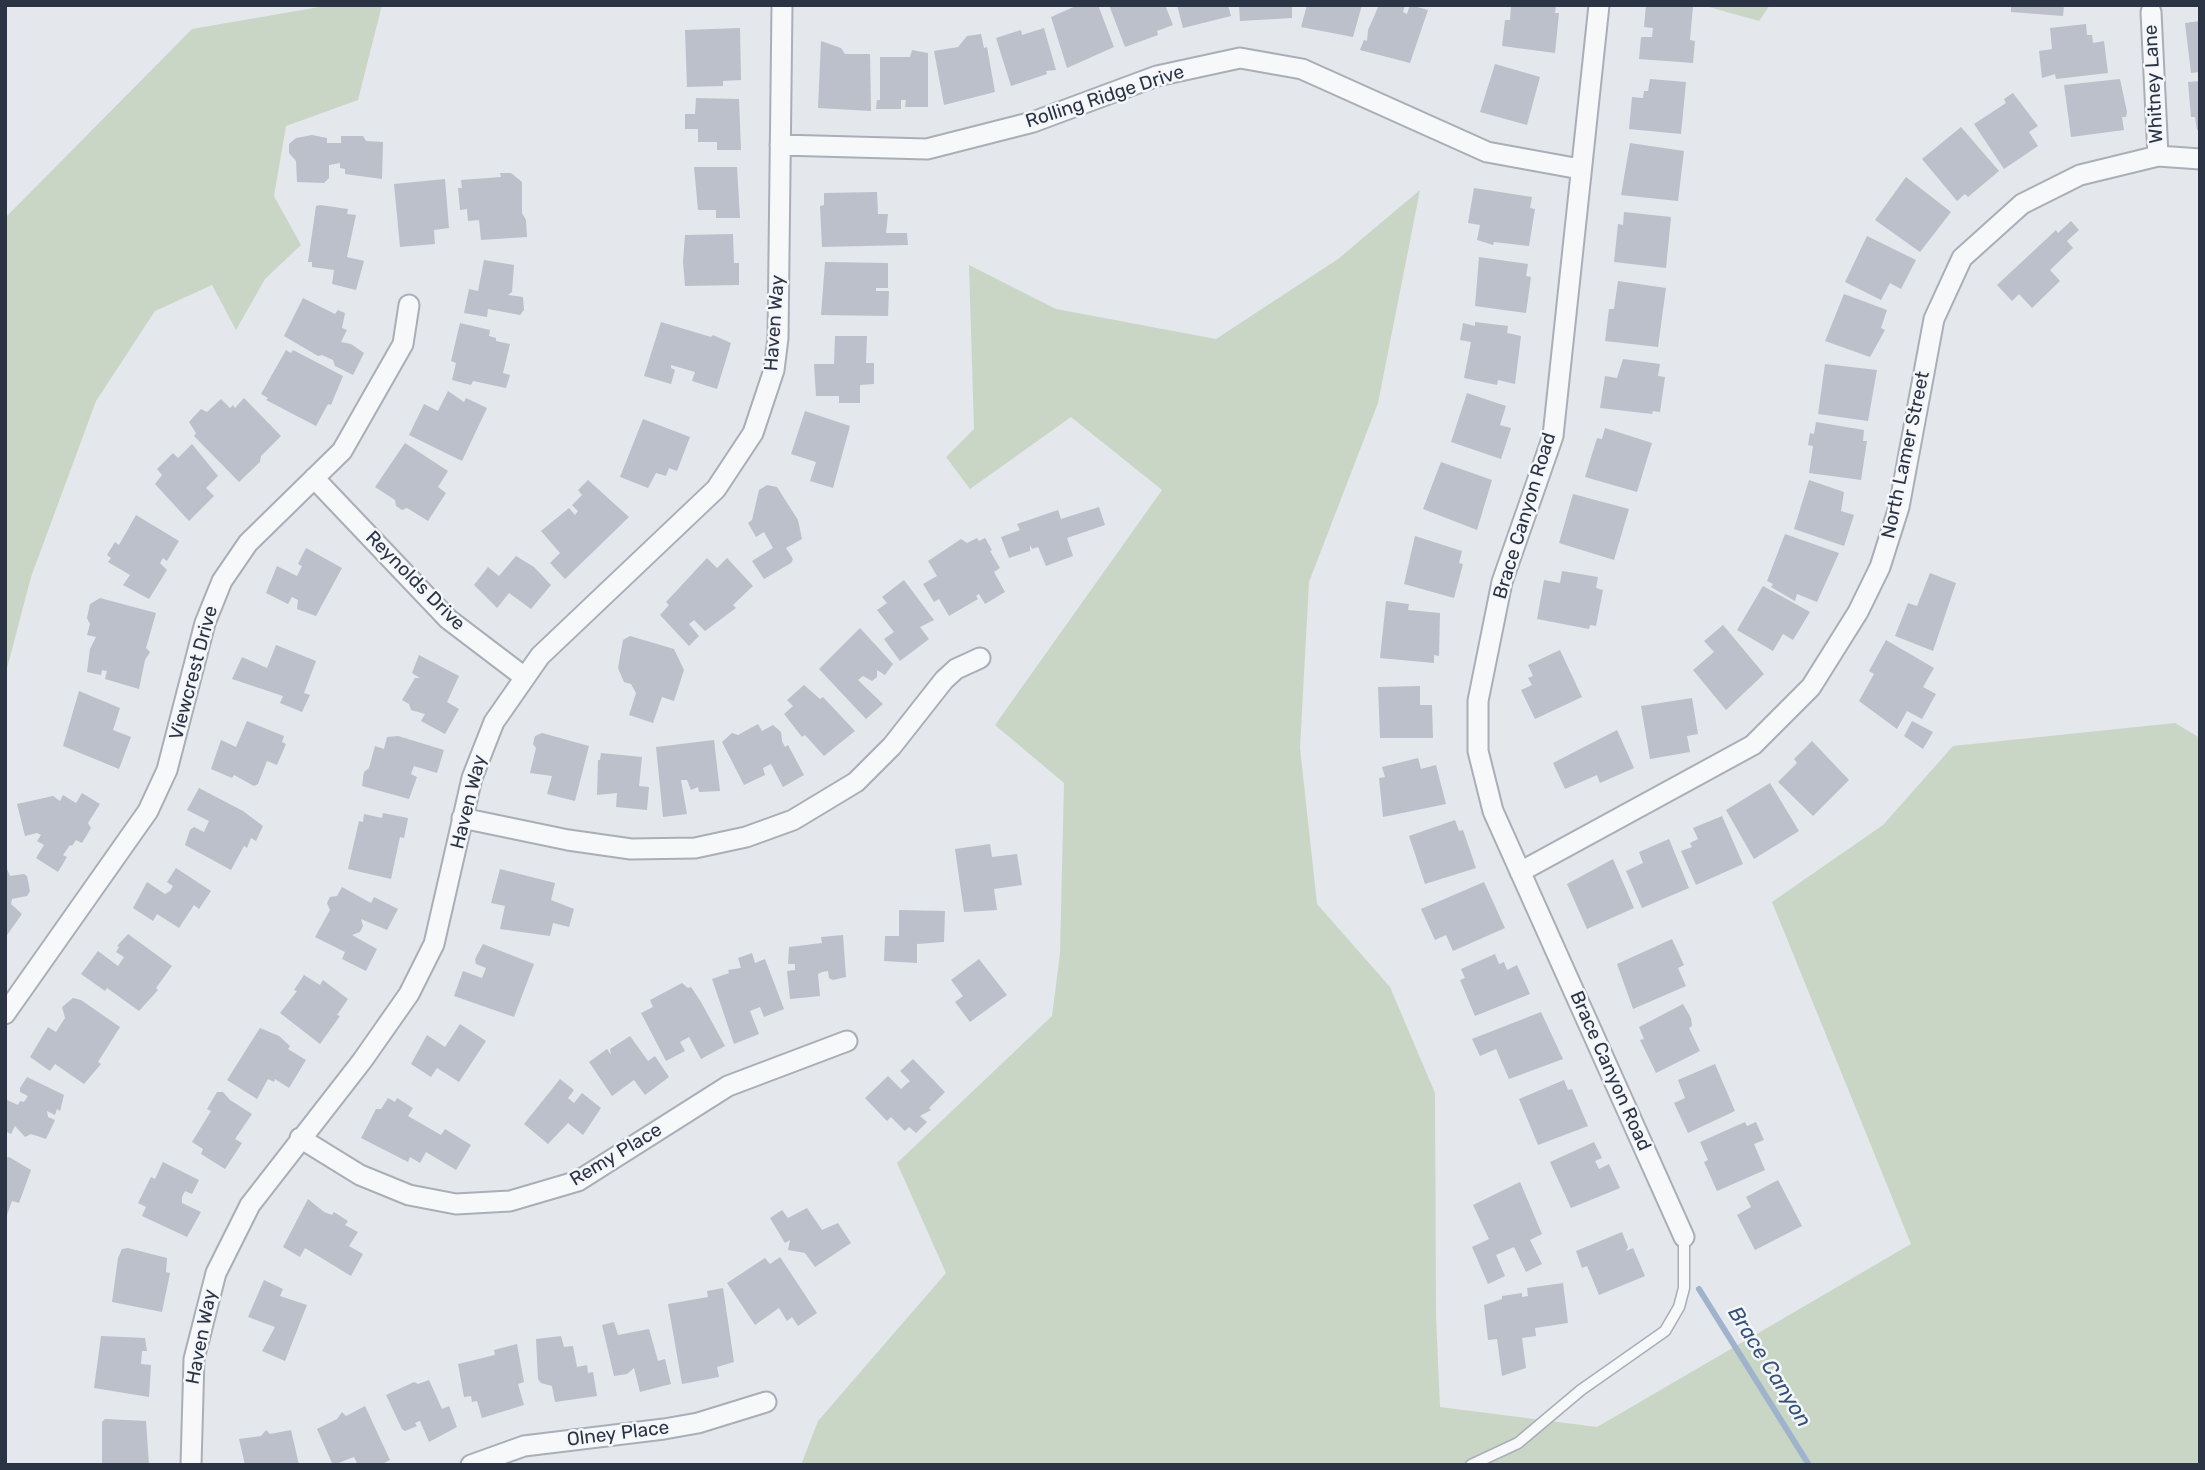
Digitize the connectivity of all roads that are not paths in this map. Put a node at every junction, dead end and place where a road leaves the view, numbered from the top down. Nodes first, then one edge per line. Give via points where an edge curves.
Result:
1 (782, 5) edge
2 (1599, 5) edge
3 (2151, 12) dead end
4 (780, 145) junction
5 (2158, 156) junction
6 (2200, 159) edge
7 (1580, 169) junction
8 (409, 305) dead end
9 (314, 478) junction
10 (980, 658) dead end
11 (523, 676) junction
12 (462, 818) junction
13 (1520, 872) junction
14 (5, 1014) edge
15 (847, 1041) dead end
16 (300, 1139) junction
17 (1684, 1237) joint
18 (766, 1402) dead end
19 (191, 1465) edge
20 (471, 1465) edge
21 (1471, 1465) edge

1 - 4 street, Haven Way
2 - 7 street, Brace Canyon Road
3 - 5 street, Whitney Lane
4 - 7 street, Rolling Ridge Drive via 927,149 1033,122 1157,76 1240,58 1302,69 1487,152
4 - 11 street, Haven Way via 778,338 774,370 753,433 716,489
5 - 6 street, North Lamer Street
5 - 13 street, North Lamer Street via 2080,175 2022,204 1962,258 1934,319 1899,507 1880,567 1811,687 1753,746
7 - 13 street, Brace Canyon Road via 1553,436 1502,582 1478,701 1478,751 1493,811
8 - 9 street, Viewcrest Drive via 403,344 342,451
9 - 11 street, Reynolds Drive via 448,619
9 - 14 street, Viewcrest Drive via 248,544 222,581 205,622 167,770 148,811
10 - 12 street via 944,680 892,747 856,782 793,820 746,837 695,848 631,849
11 - 12 street, Haven Way via 482,748
12 - 16 street, Haven Way via 428,957 409,994 362,1061
13 - 17 street, Brace Canyon Road
15 - 16 street, Remy Place via 728,1086 578,1181 510,1202 456,1204 410,1195 360,1175
16 - 19 street, Haven Way via 237,1226 206,1300 192,1387
17 - 21 lane via 1684,1288 1665,1331 1581,1390 1518,1443
18 - 20 street, Olney Place via 686,1425 524,1446

